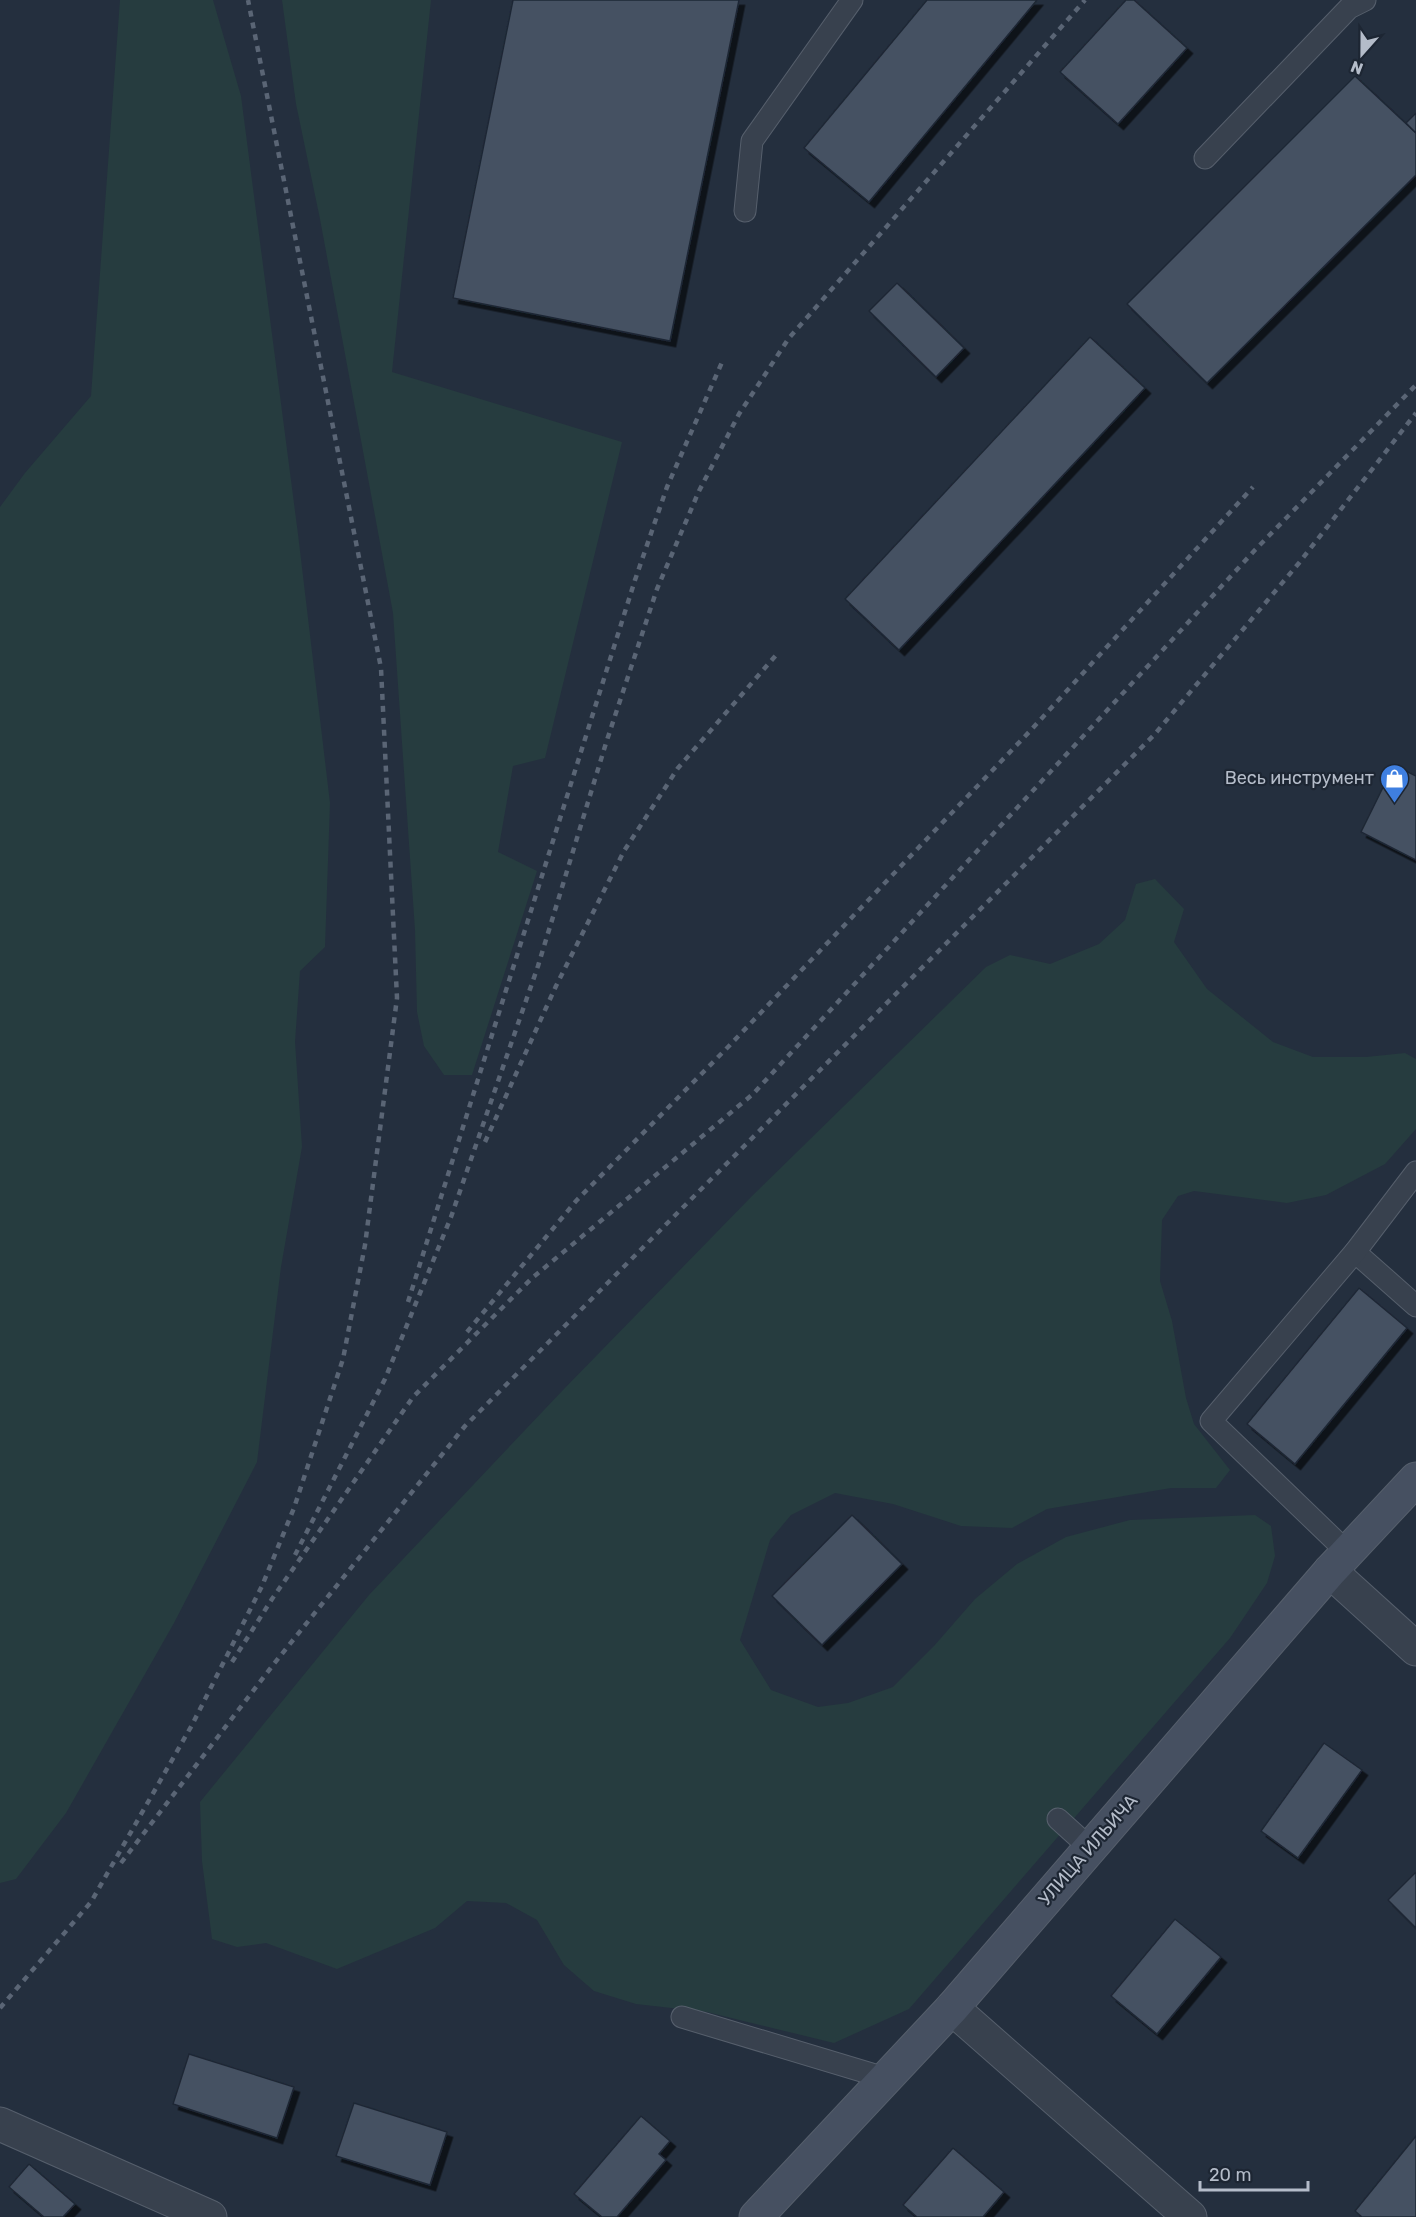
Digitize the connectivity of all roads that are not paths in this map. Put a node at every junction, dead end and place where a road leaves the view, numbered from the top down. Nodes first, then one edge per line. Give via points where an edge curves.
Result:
1 (852, 0) edge
2 (1350, 3) edge
3 (1205, 158) dead end
4 (745, 211) dead end
5 (1416, 1172) edge
6 (1355, 1252) junction
7 (1416, 1306) edge
8 (1416, 1479) edge
9 (1339, 1561) junction
10 (1416, 1648) edge
11 (1058, 1819) dead end
12 (1090, 1848) junction
13 (952, 2007) junction
14 (682, 2017) dead end
15 (885, 2078) junction
16 (0, 2124) edge
17 (210, 2217) edge
18 (756, 2217) edge
19 (1190, 2217) edge

1 - 4 lane via 752,141
2 - 3 lane
5 - 6 lane
6 - 7 lane
6 - 9 lane via 1211,1421
8 - 9 main road, УЛИЦА ИЛЬИЧА
9 - 10 street
9 - 12 main road, УЛИЦА ИЛЬИЧА
11 - 12 lane
12 - 13 main road, УЛИЦА ИЛЬИЧА
13 - 15 main road, УЛИЦА ИЛЬИЧА
13 - 19 street
14 - 15 lane
15 - 18 main road, УЛИЦА ИЛЬИЧА
16 - 17 street

